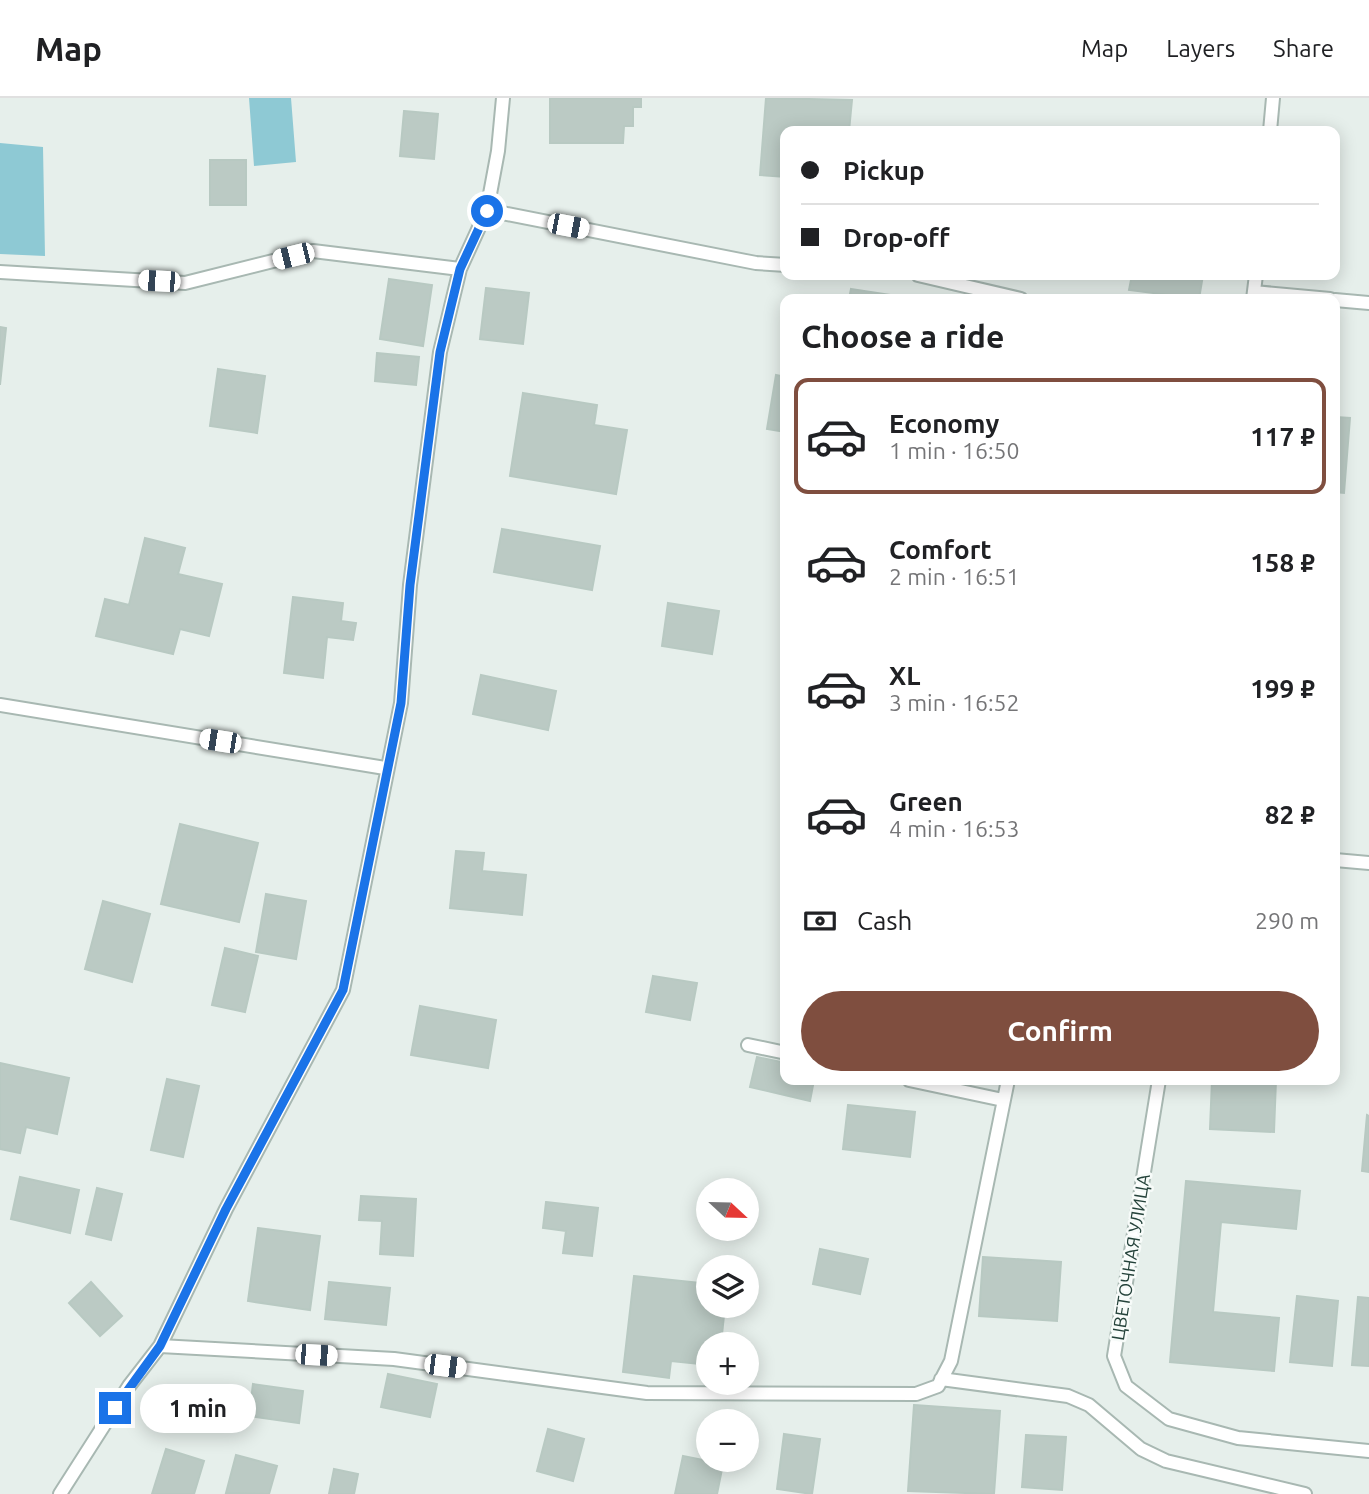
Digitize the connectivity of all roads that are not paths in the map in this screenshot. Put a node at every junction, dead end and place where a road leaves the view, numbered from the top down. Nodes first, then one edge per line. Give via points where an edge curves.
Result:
1 (503, 98) edge
2 (1273, 98) edge
3 (1270, 126) edge
4 (487, 211) junction
5 (780, 265) edge
6 (460, 269) junction
7 (0, 272) edge
8 (939, 280) edge
9 (1000, 294) edge
10 (1340, 301) edge
11 (1369, 303) edge
12 (0, 705) edge
13 (385, 768) junction
14 (1340, 860) edge
15 (1369, 863) edge
16 (748, 1045) dead end
17 (780, 1052) edge
18 (932, 1085) edge
19 (1006, 1085) edge
20 (1158, 1085) edge
21 (1003, 1100) junction
22 (160, 1346) junction
23 (942, 1379) junction
24 (1369, 1451) edge
25 (60, 1494) edge
26 (1305, 1494) edge

1 - 4 lane
2 - 3 lane
4 - 5 lane
4 - 6 lane
6 - 7 lane via 313,251 185,283
6 - 13 lane via 440,352 410,585 401,703
8 - 9 lane
10 - 11 lane
12 - 13 lane
13 - 22 lane via 343,990 226,1209
14 - 15 lane
16 - 17 lane
18 - 21 lane
19 - 21 lane
20 - 24 lane, ЦВЕТОЧНАЯ УЛИЦА via 1114,1356 1126,1386 1169,1419 1238,1438
21 - 23 lane via 951,1361
22 - 23 lane via 394,1359 647,1393 916,1394 938,1386
22 - 25 lane via 128,1386
23 - 26 lane via 1068,1396 1089,1405 1141,1449 1166,1461

